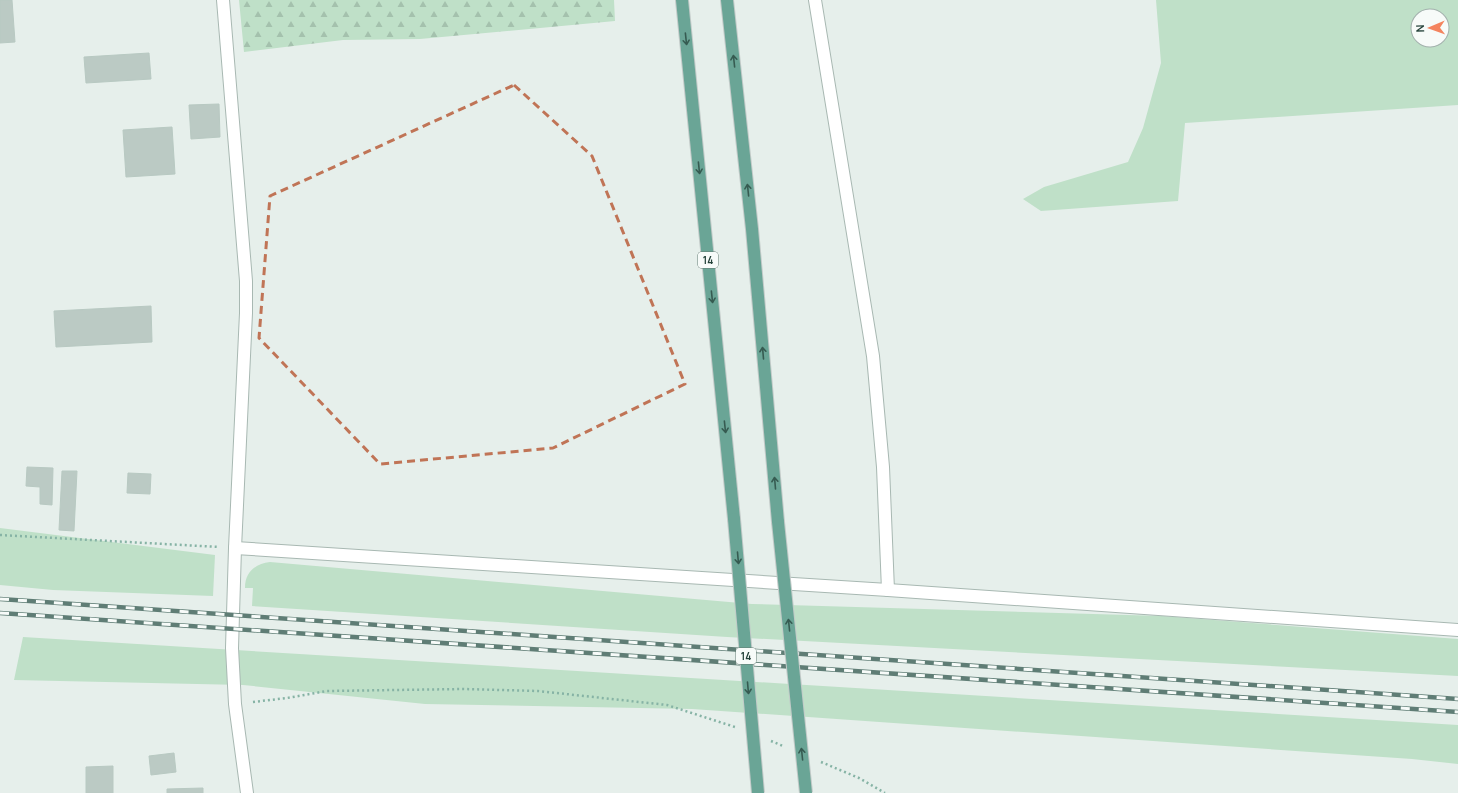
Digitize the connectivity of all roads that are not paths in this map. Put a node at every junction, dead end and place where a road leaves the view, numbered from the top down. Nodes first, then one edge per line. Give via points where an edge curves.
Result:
1 (223, 0) edge
2 (682, 0) edge
3 (727, 0) edge
4 (815, 0) edge
5 (235, 548) junction
6 (888, 590) junction
7 (1458, 630) edge
8 (246, 793) edge
9 (758, 793) edge
10 (806, 793) edge

1 - 5 street via 246,281
2 -> 9 main road, 14, bridge via 734,519
10 -> 3 main road, bridge via 778,522 752,229
4 - 6 street via 873,356 883,467
5 - 6 street
5 - 8 street via 232,648 235,704
6 - 7 street

